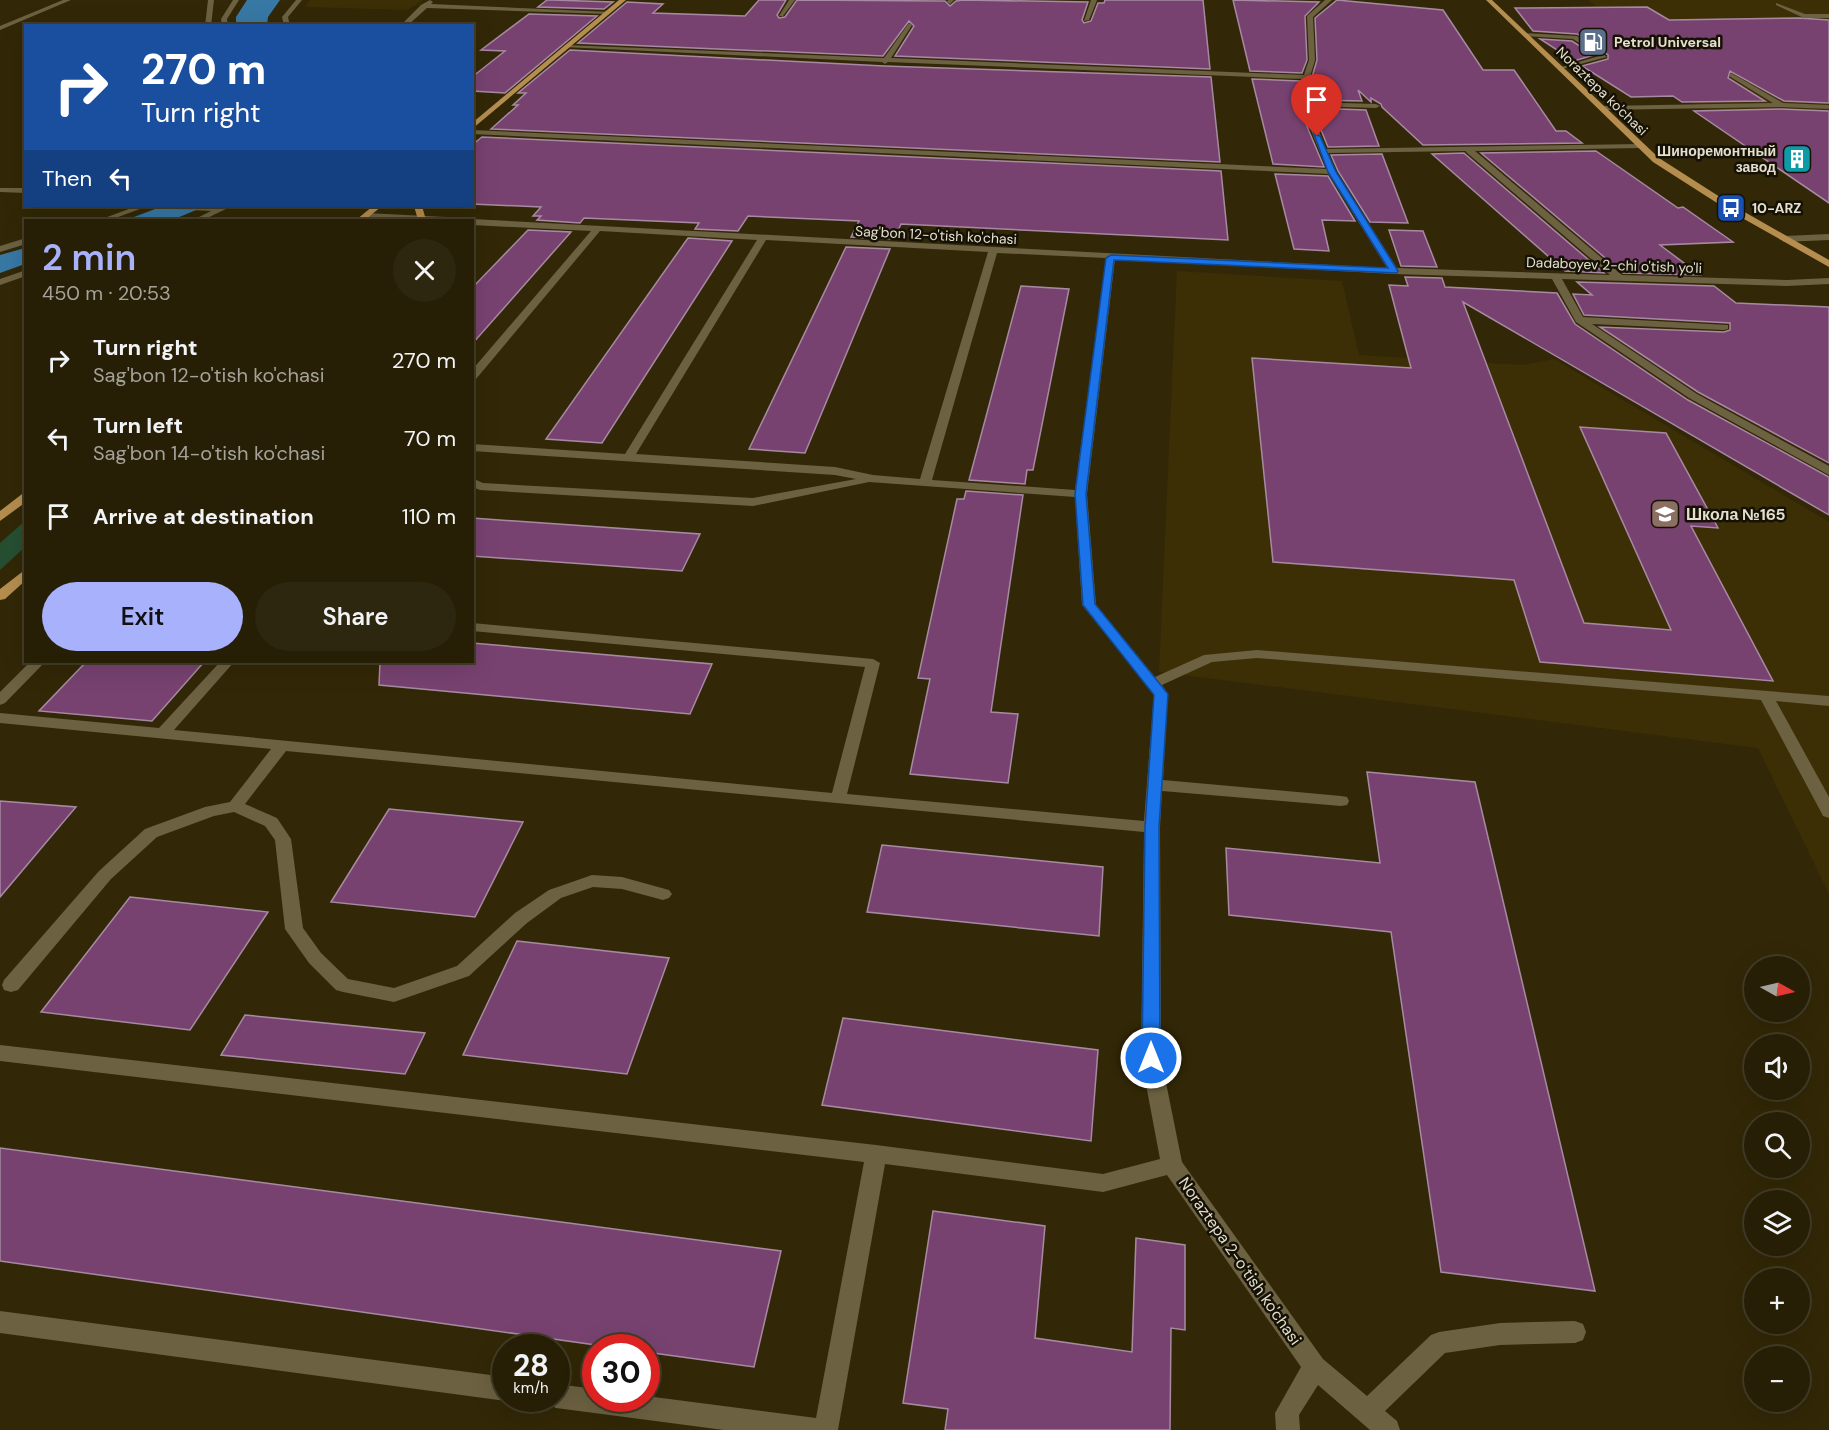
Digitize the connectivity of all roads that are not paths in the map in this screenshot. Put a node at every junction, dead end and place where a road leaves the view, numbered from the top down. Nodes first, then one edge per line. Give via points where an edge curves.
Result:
1 (68, 0) edge
2 (211, 0) edge
3 (236, 0) edge
4 (299, 0) edge
5 (433, 0) edge
6 (623, 0) edge
7 (792, 0) edge
8 (1094, 0) edge
9 (1329, 0) edge
10 (1489, 0) edge
11 (1778, 4) dead end
12 (423, 6) junction
13 (608, 12) junction
14 (781, 15) dead end
15 (1829, 16) edge
16 (1086, 20) dead end
17 (208, 24) edge
18 (225, 24) edge
19 (287, 24) edge
20 (405, 24) edge
21 (909, 25) dead end
22 (0, 28) edge
23 (1524, 34) junction
24 (566, 47) junction
25 (885, 62) junction
26 (1560, 69) junction
27 (1731, 75) dead end
28 (1307, 77) junction
29 (1304, 104) junction
30 (1781, 105) junction
31 (1376, 106) dead end
32 (1829, 107) edge
33 (1602, 108) junction
34 (474, 125) edge
35 (474, 132) edge
36 (1639, 146) junction
37 (1469, 150) junction
38 (1323, 152) junction
39 (1332, 172) junction
40 (0, 190) edge
41 (24, 191) edge
42 (141, 207) edge
43 (224, 207) edge
44 (377, 207) edge
45 (363, 218) edge
46 (105, 219) edge
47 (198, 219) edge
48 (392, 219) edge
49 (474, 222) edge
50 (597, 229) junction
51 (1829, 237) edge
52 (762, 239) junction
53 (1784, 239) junction
54 (24, 242) edge
55 (0, 249) edge
56 (993, 251) junction
57 (1111, 258) junction
58 (1829, 264) edge
59 (1396, 271) junction
60 (24, 274) edge
61 (1556, 277) junction
62 (1621, 279) junction
63 (1829, 281) edge
64 (0, 282) edge
65 (1580, 320) junction
66 (1724, 327) dead end
67 (474, 374) edge
68 (474, 447) edge
69 (629, 457) junction
70 (1829, 471) edge
71 (873, 479) junction
72 (925, 482) junction
73 (474, 483) edge
74 (1081, 494) junction
75 (24, 497) edge
76 (0, 517) edge
77 (24, 575) edge
78 (0, 596) edge
79 (474, 627) edge
80 (37, 663) edge
81 (226, 663) edge
82 (1153, 684) junction
83 (1766, 696) junction
84 (0, 700) edge
85 (1829, 701) edge
86 (3, 722) edge
87 (164, 733) junction
88 (281, 747) junction
89 (1155, 785) junction
90 (838, 799) junction
91 (1341, 801) dead end
92 (235, 806) junction
93 (1829, 812) edge
94 (1152, 827) junction
95 (663, 894) dead end
96 (11, 985) dead end
97 (0, 1053) edge
98 (876, 1154) junction
99 (1172, 1165) junction
100 (0, 1322) edge
101 (1575, 1332) dead end
102 (1315, 1367) junction
103 (492, 1387) edge
104 (570, 1398) edge
105 (1367, 1412) junction
106 (814, 1430) edge
107 (826, 1430) edge
108 (1287, 1430) edge
109 (1388, 1430) edge

1 - 22 street
2 - 17 street
3 - 18 street
4 - 19 street via 285,17
5 - 12 street
6 - 13 main road
7 - 14 street
8 - 16 street
9 - 28 street via 1310,16 1312,60
10 - 23 main road, Noraztepa ko'chasi
11 - 15 street via 1804,16
12 - 13 street
12 - 20 street
13 - 24 main road
21 - 25 street
23 - 26 main road, Noraztepa ko'chasi
23 - 26 street via 1575,37 1604,57
24 - 25 street
24 - 34 main road
25 - 28 street
26 - 33 main road, Noraztepa ko'chasi
27 - 30 street
28 - 29 street
29 - 31 street
29 - 38 street
30 - 32 street
30 - 33 street
33 - 36 main road, Noraztepa ko'chasi
35 - 39 street
36 - 37 street
36 - 53 main road, Noraztepa ko'chasi via 1684,180
37 - 38 street
37 - 62 street
38 - 39 street
39 - 59 street
40 - 41 street
42 - 46 street
43 - 47 street
44 - 45 main road
45 - 48 street
49 - 50 street, Sag'bon 12-o'tish ko'chasi
50 - 52 street, Sag'bon 12-o'tish ko'chasi
50 - 67 street
51 - 53 street
52 - 56 street, Sag'bon 12-o'tish ko'chasi
52 - 69 street
53 - 58 main road, Noraztepa ko'chasi
54 - 55 street
56 - 57 street, Sag'bon 12-o'tish ko'chasi
56 - 72 street
57 - 59 street, Sag'bon 12-o'tish ko'chasi
57 - 74 street, Noraztepa 2-oʻtish ko'chasi
59 - 61 street, Dadaboyev 2-chi o'tish yo'li
60 - 64 street
61 - 62 street, Dadaboyev 2-chi o'tish yo'li
61 - 65 street
62 - 63 street, Dadaboyev 2-chi o'tish yo'li
65 - 66 street
65 - 70 street via 1693,396
68 - 69 street
69 - 71 street via 835,471
71 - 72 street
71 - 73 street via 753,502
72 - 74 street
74 - 82 street, Noraztepa 2-oʻtish ko'chasi via 1089,605
75 - 76 main road
77 - 78 main road
79 - 90 street via 873,663
80 - 84 street
81 - 87 street
82 - 83 street via 1209,658 1257,654
82 - 89 street, Noraztepa 2-oʻtish ko'chasi via 1161,694
83 - 85 street
83 - 93 street
86 - 87 street
87 - 88 street
88 - 90 street
88 - 92 street
89 - 91 street
89 - 94 street, Noraztepa 2-oʻtish ko'chasi
90 - 94 street
92 - 95 street via 270,822 283,839 294,928 315,958 343,985 394,995 463,971 555,894 592,881 622,883
92 - 96 street via 151,834 105,875
94 - 99 street, Noraztepa 2-oʻtish ko'chasi via 1151,1058
97 - 98 street
98 - 99 street via 1103,1183
98 - 107 street
99 - 102 street, Noraztepa 2-oʻtish ko'chasi
100 - 103 street
101 - 105 street via 1500,1334 1439,1343
102 - 105 street, Noraztepa 2-oʻtish ko'chasi
102 - 108 street via 1287,1413
104 - 106 street
105 - 109 street, Noraztepa 2-oʻtish ko'chasi

